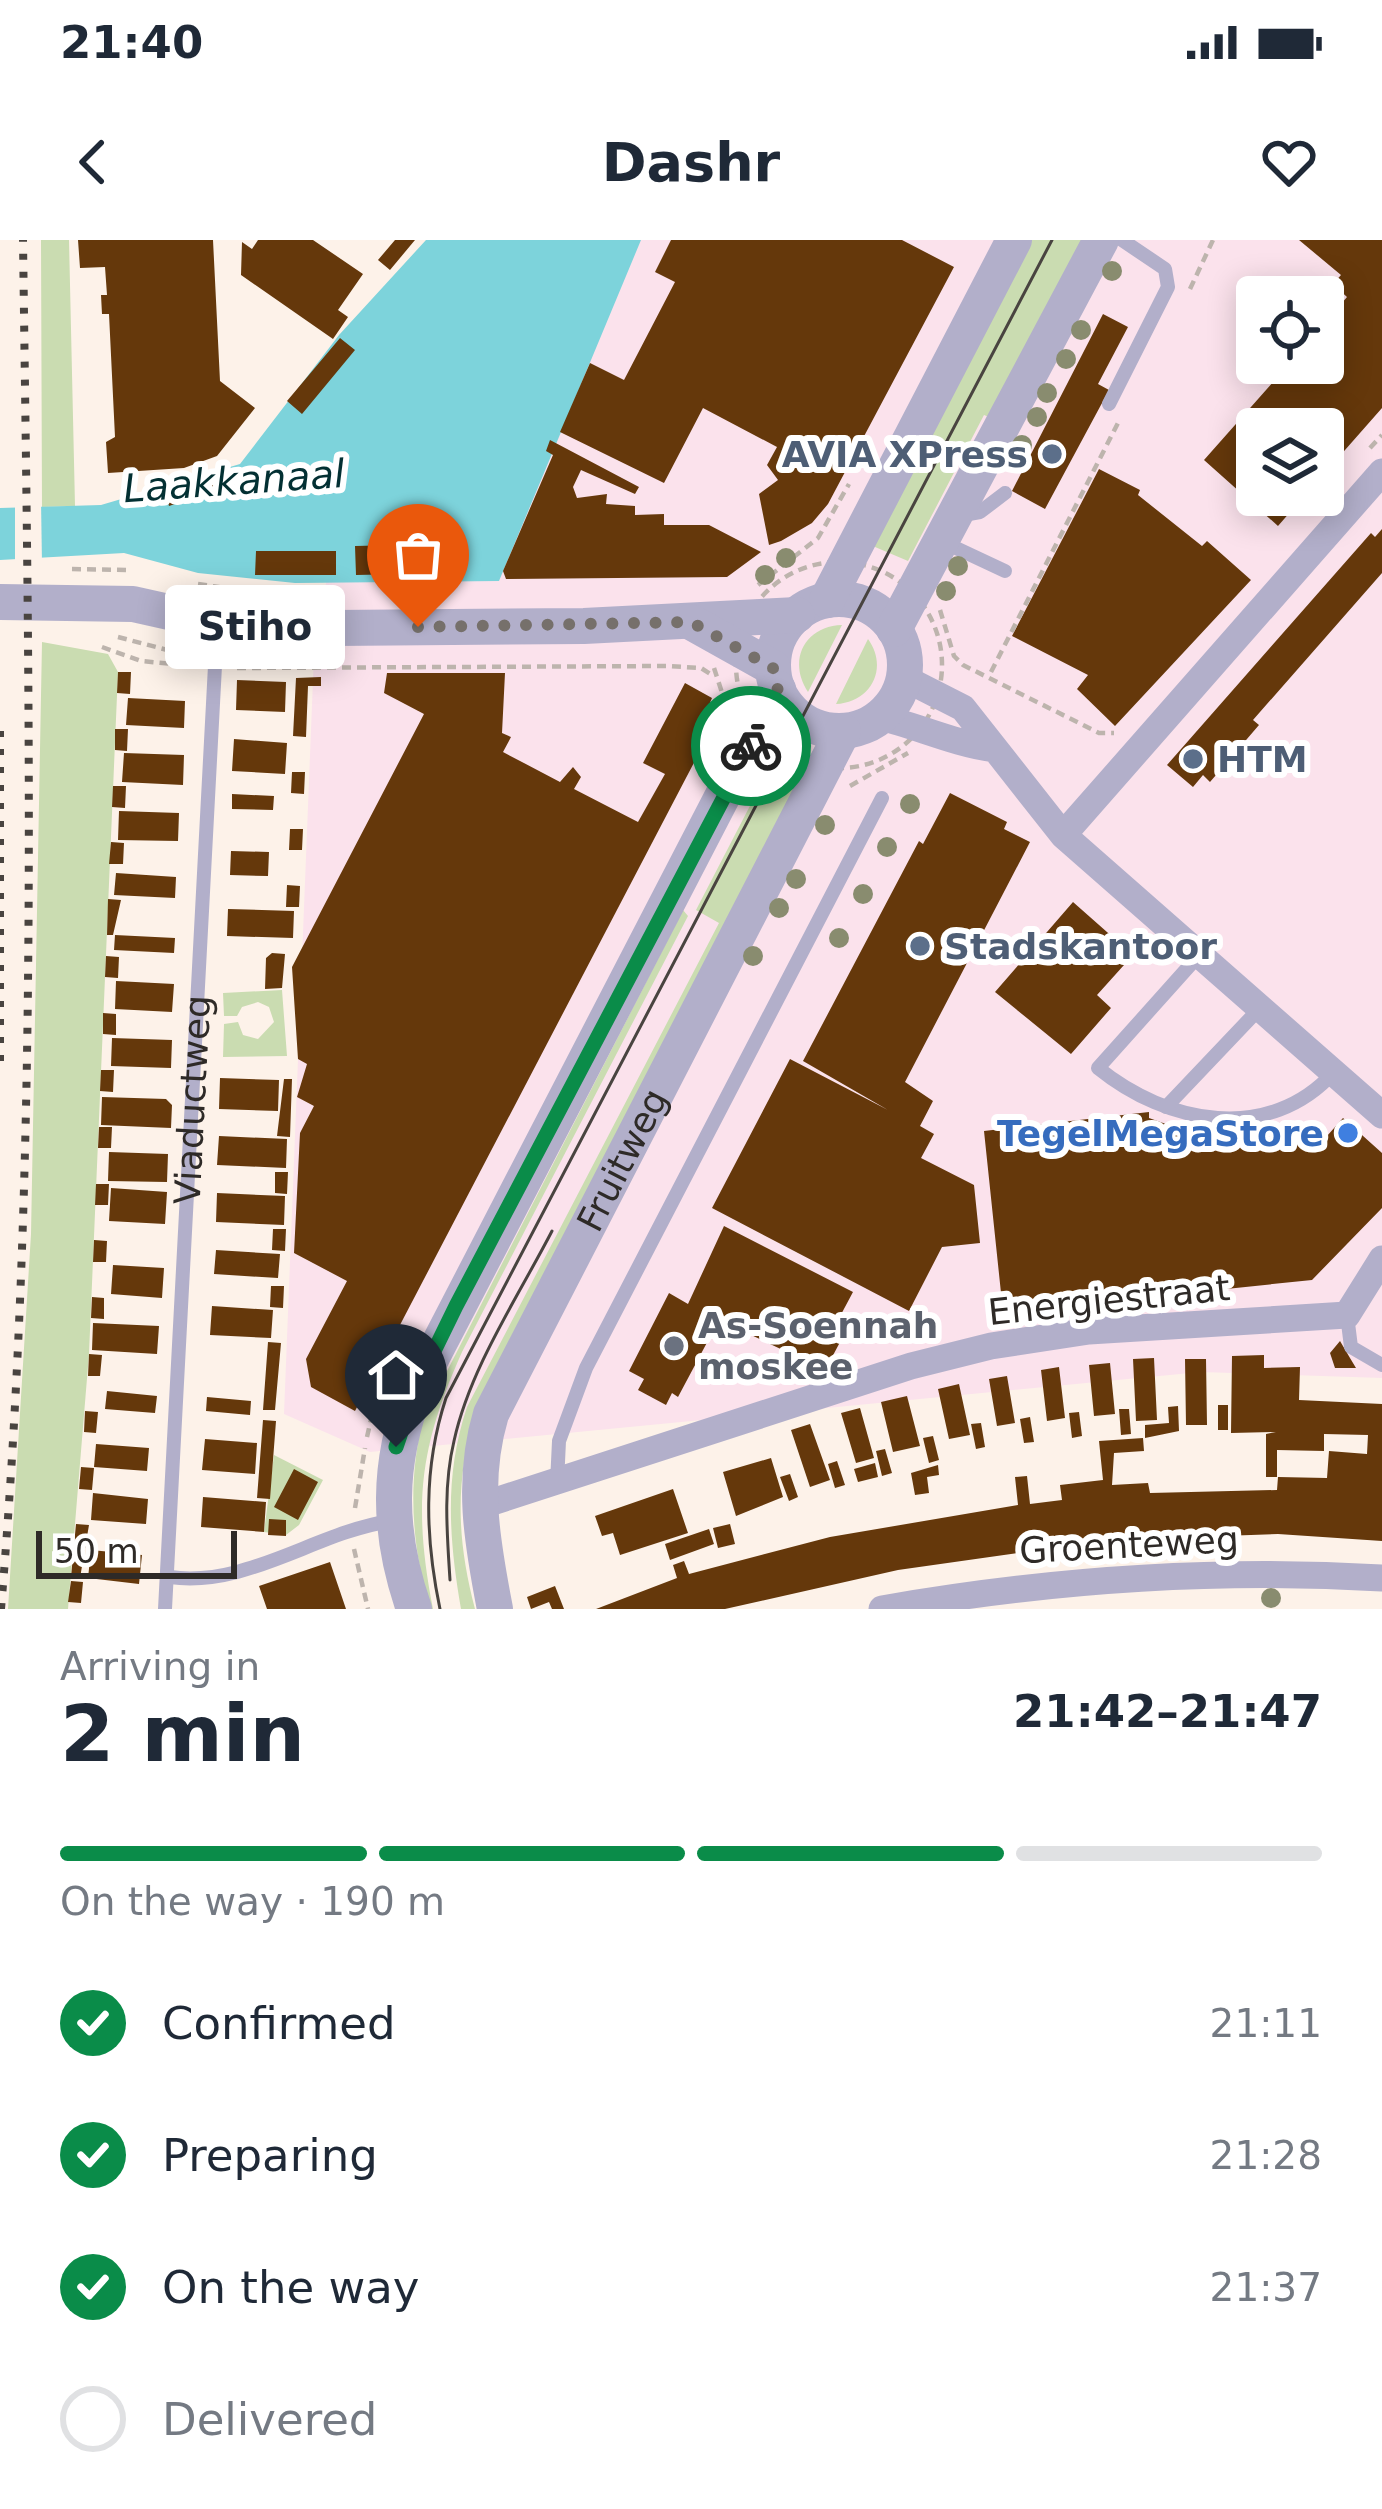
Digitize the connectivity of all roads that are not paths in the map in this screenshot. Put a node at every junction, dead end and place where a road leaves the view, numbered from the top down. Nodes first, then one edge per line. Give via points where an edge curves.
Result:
1 (1014, 240) edge
2 (1101, 240) edge
3 (1122, 240) edge
4 (1109, 404) dead end
5 (1375, 461) edge
6 (1005, 494) dead end
7 (947, 529) junction
8 (1005, 571) dead end
9 (0, 602) edge
10 (812, 608) junction
11 (218, 622) junction
12 (895, 629) junction
13 (742, 631) junction
14 (775, 678) junction
15 (904, 678) junction
16 (880, 717) junction
17 (843, 730) junction
18 (994, 749) junction
19 (882, 798) dead end
20 (1063, 835) junction
21 (1200, 954) junction
22 (1261, 1007) junction
23 (1334, 1072) junction
24 (1166, 1107) junction
25 (1382, 1115) edge
26 (1382, 1259) edge
27 (1347, 1315) junction
28 (1382, 1365) edge
29 (557, 1484) junction
30 (477, 1507) junction
31 (391, 1521) junction
32 (170, 1577) junction
33 (1382, 1578) edge
34 (165, 1609) edge
35 (414, 1609) edge
36 (495, 1609) edge
37 (881, 1609) edge

1 - 10 street via 848,562
2 - 7 street
3 - 4 lane via 1165,269 1168,287
5 - 20 street
6 - 7 lane
7 - 8 lane
7 - 12 street via 928,597
9 - 11 street via 133,604
10 - 12 street via 866,605
10 - 13 street
10 - 14 street via 779,639
11 - 13 street via 691,622
11 - 32 lane, Viaductweg
12 - 15 street
13 - 14 street
14 - 17 street via 799,718
14 - 31 street via 756,738 416,1388 396,1447
15 - 16 street
15 - 18 street via 945,698
16 - 17 street
16 - 18 street via 946,742
17 - 30 street, Fruitweg via 517,1359 482,1444
18 - 20 street
19 - 29 lane, Fruitweg via 586,1369 562,1429
20 - 21 street
21 - 22 street
21 - 24 lane via 1098,1067 1133,1096
22 - 23 street
22 - 24 lane
23 - 24 lane via 1287,1110 1204,1120
23 - 25 street
26 - 27 street
27 - 28 lane via 1351,1347
27 - 29 street, Energiestraat via 1090,1331 991,1346
29 - 30 street, Energiestraat
30 - 36 street, Fruitweg
31 - 32 lane via 233,1573
31 - 35 street
32 - 34 lane, Viaductweg
33 - 37 street, Groenteweg via 1142,1577 1014,1586

